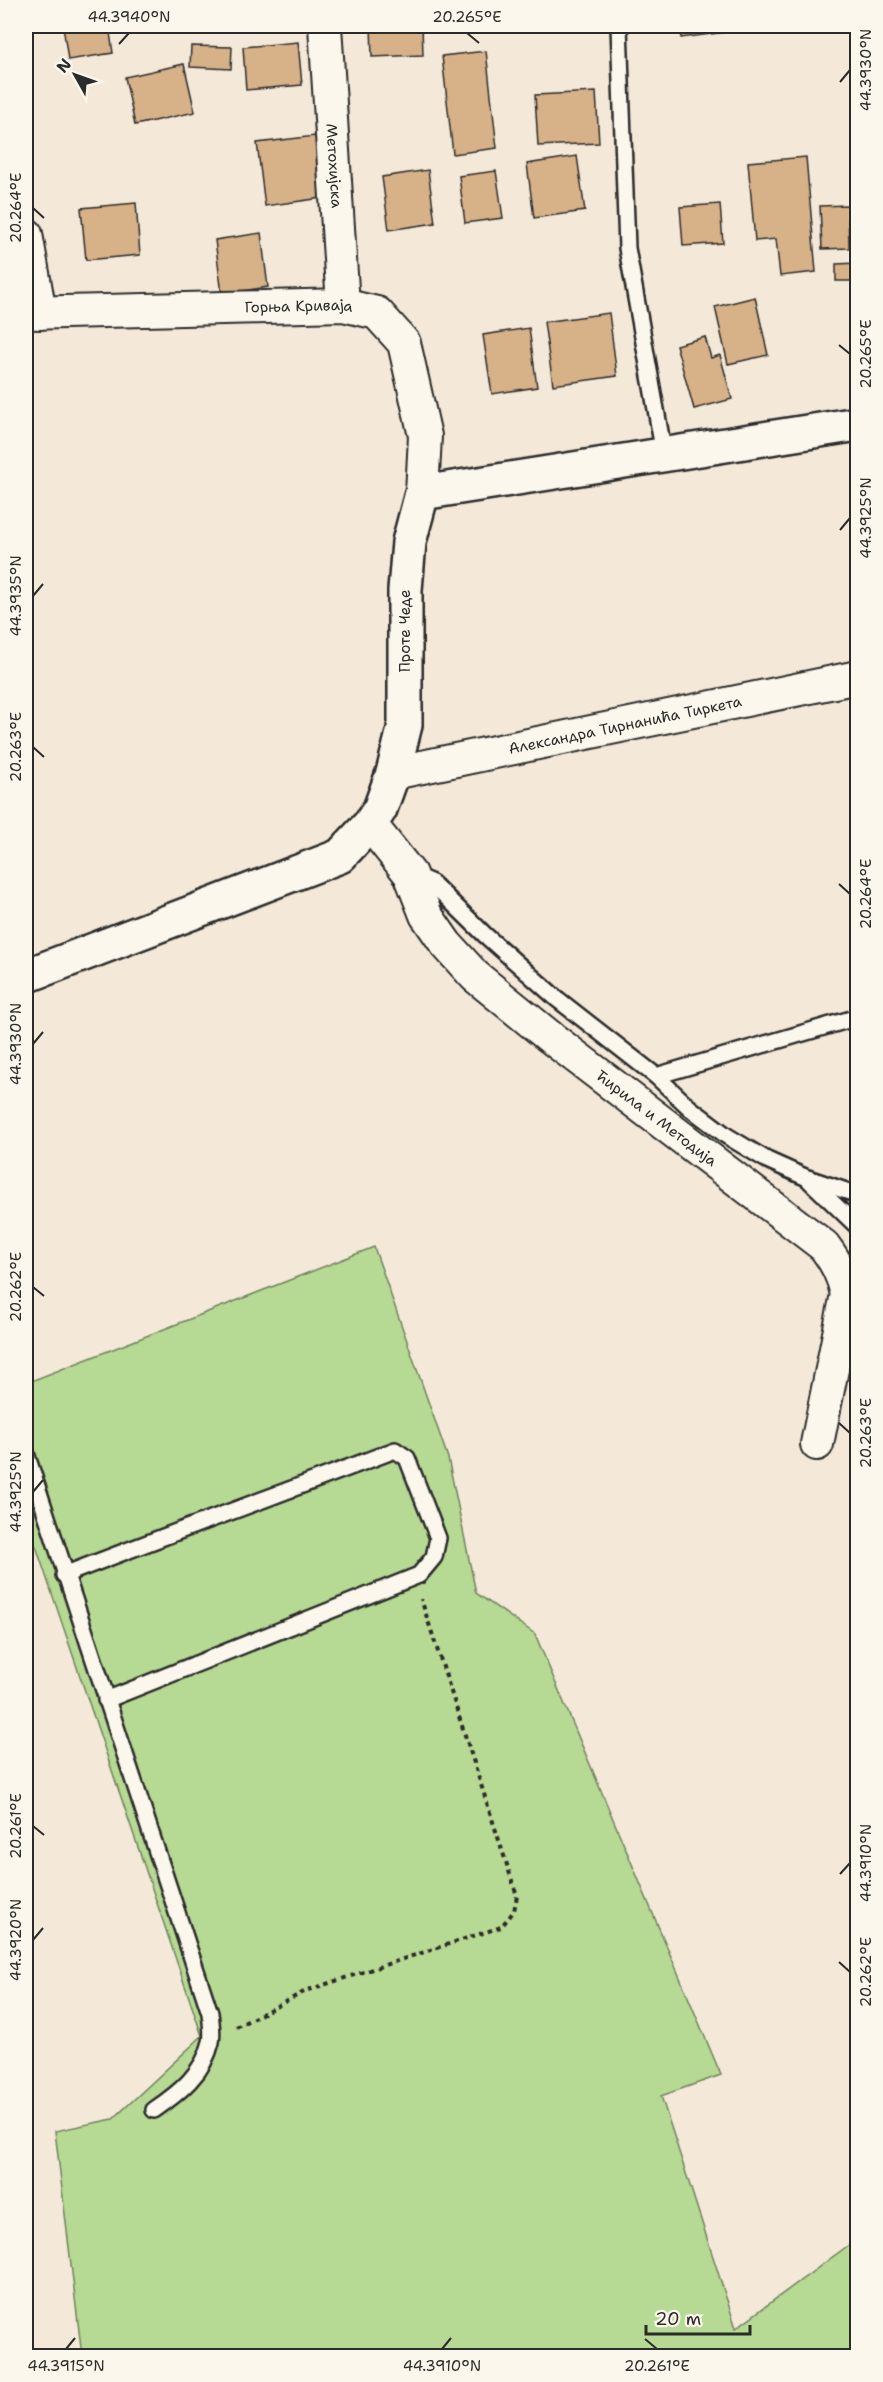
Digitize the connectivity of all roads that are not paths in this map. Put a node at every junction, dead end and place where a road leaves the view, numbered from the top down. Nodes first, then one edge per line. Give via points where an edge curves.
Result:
1 (325, 26) edge
2 (619, 26) edge
3 (26, 234) edge
4 (343, 304) junction
5 (33, 313) edge
6 (858, 424) edge
7 (664, 454) junction
8 (422, 493) junction
9 (858, 677) edge
10 (393, 773) junction
11 (370, 824) junction
12 (410, 874) junction
13 (26, 976) edge
14 (858, 1017) edge
15 (656, 1076) junction
16 (805, 1177) junction
17 (858, 1195) edge
18 (858, 1227) edge
19 (817, 1444) dead end
20 (26, 1453) edge
21 (64, 1575) junction
22 (106, 1700) junction
23 (154, 2110) dead end

1 - 4 street, Метохијска
2 - 7 lane via 627,248
3 - 5 street
4 - 5 street, Горња Криваја
4 - 8 street, Горња Криваја via 377,313 405,343 425,436
6 - 7 street
7 - 8 street
8 - 10 street, Проте Чеде via 409,542 405,725
9 - 10 street, Александра Тирнанића Тиркета
10 - 11 street, Проте Чеде
11 - 12 street, Ћирила и Методија
11 - 13 street, Проте Чеде via 340,856
12 - 15 lane via 432,883 556,999
12 - 19 street, Ћирила и Методија via 426,915 475,976 824,1246 835,1260 847,1294
14 - 15 lane
15 - 16 lane via 727,1136
16 - 17 lane
16 - 18 lane
20 - 21 lane
21 - 22 lane
21 - 22 lane via 395,1450 407,1458 438,1538 429,1565 413,1576
22 - 23 lane via 210,2013 212,2040 202,2065 180,2092

